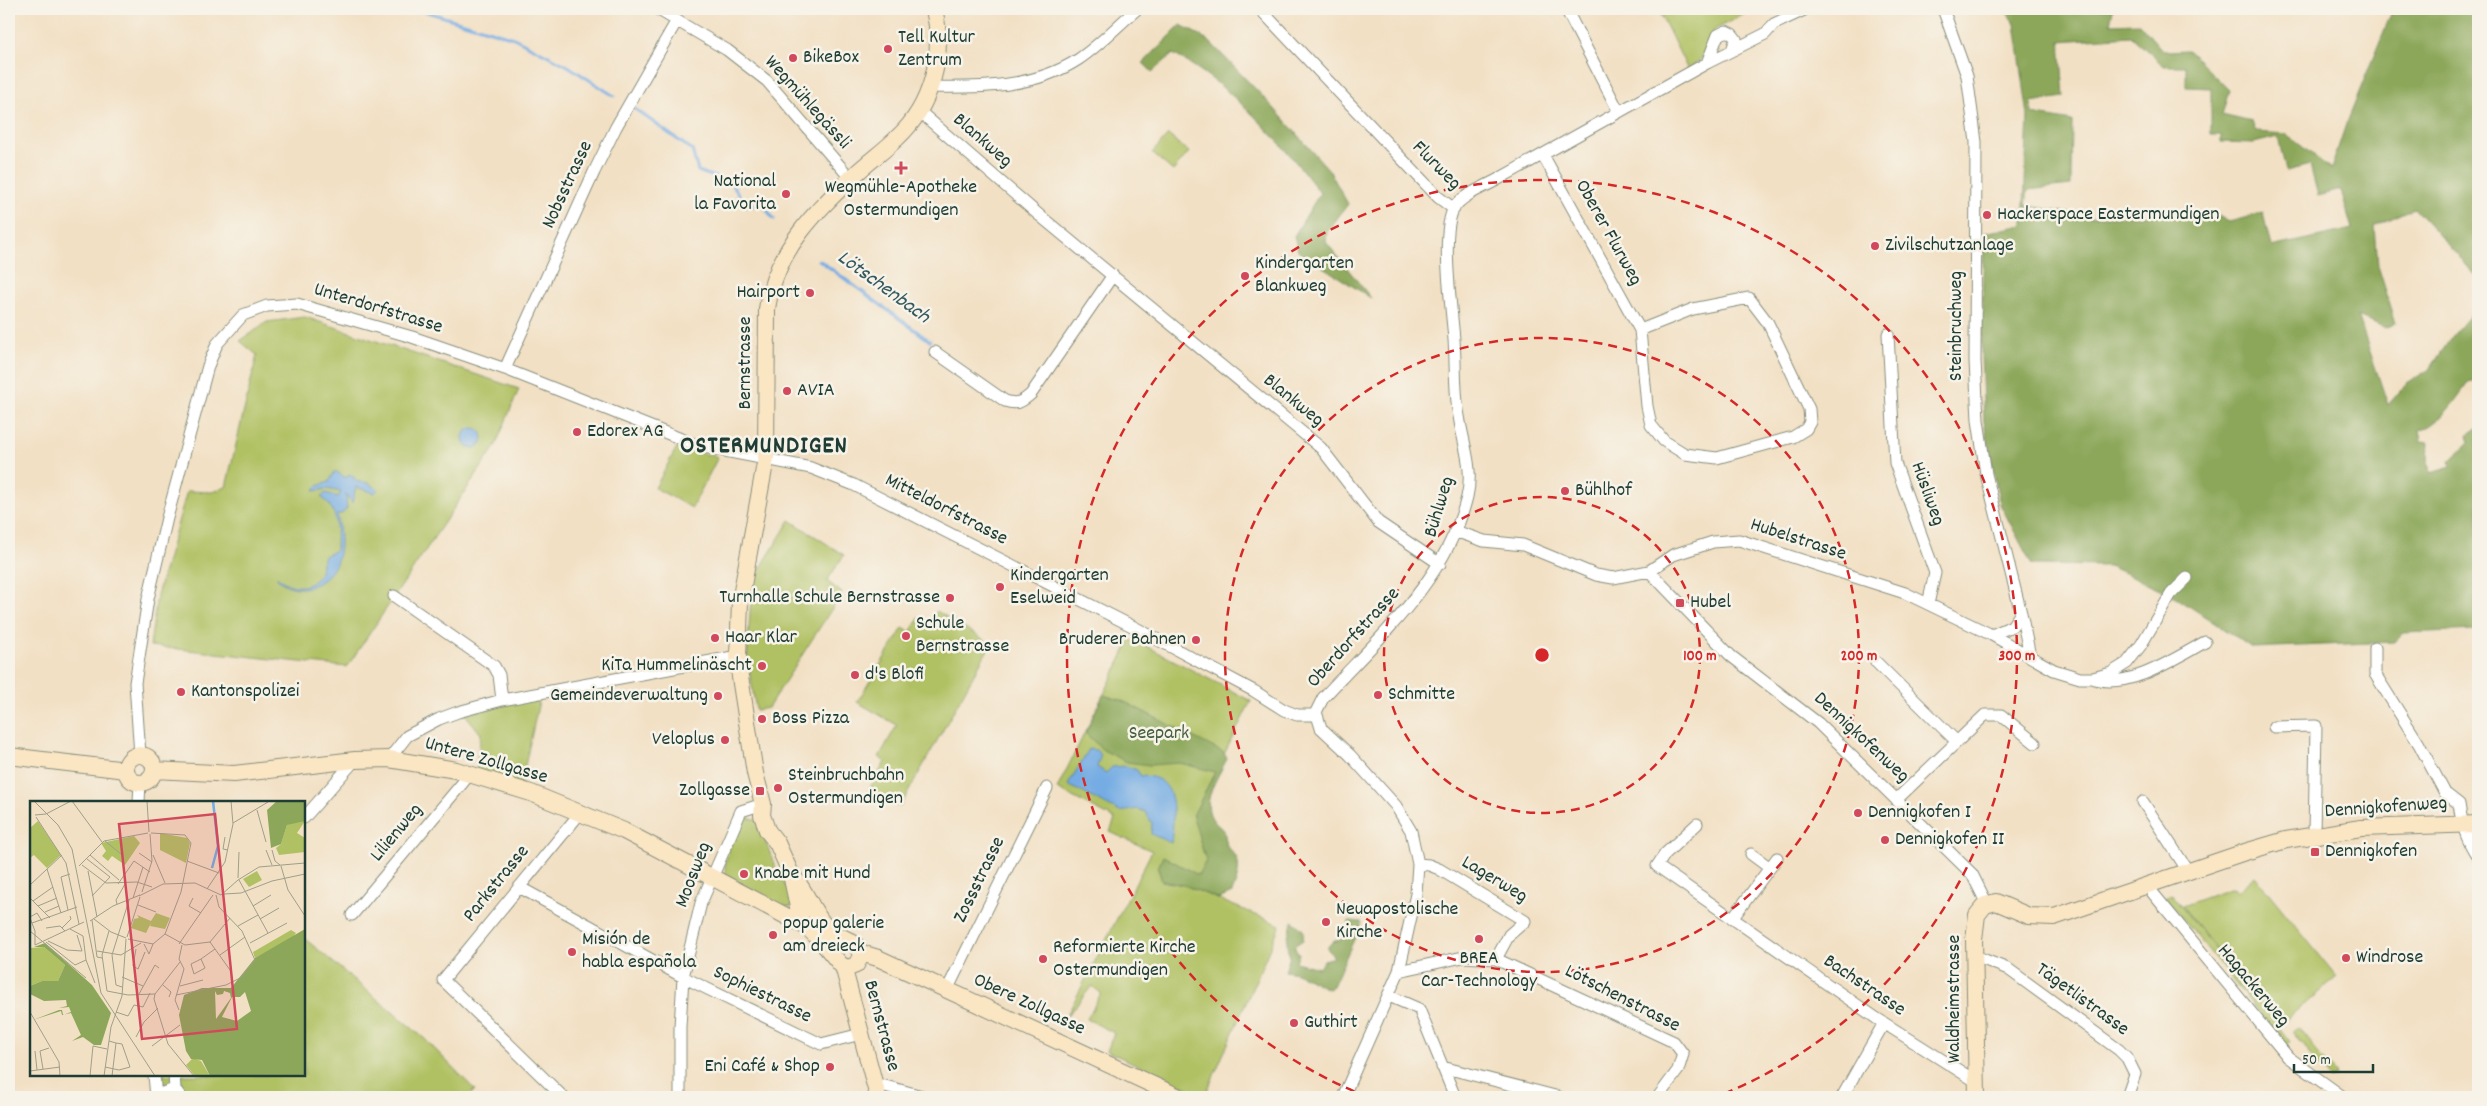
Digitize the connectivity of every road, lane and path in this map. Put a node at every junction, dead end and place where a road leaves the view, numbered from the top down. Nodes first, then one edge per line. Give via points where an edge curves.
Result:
1 (657, 9) edge
2 (934, 9) edge
3 (1137, 9) edge
4 (1260, 9) edge
5 (1566, 9) edge
6 (1943, 9) edge
7 (1804, 10) dead end
8 (676, 22) junction
9 (1732, 50) junction
10 (1707, 63) junction
11 (930, 87) junction
12 (919, 110) junction
13 (1619, 112) junction
14 (1543, 155) junction
15 (850, 179) junction
16 (1454, 209) junction
17 (1113, 275) junction
18 (1640, 330) junction
19 (1888, 334) dead end
20 (935, 352) dead end
21 (505, 369) junction
22 (766, 458) junction
23 (1469, 460) joint
24 (1455, 531) junction
25 (1440, 564) junction
26 (1649, 571) junction
27 (2187, 578) dead end
28 (394, 596) dead end
29 (1928, 604) junction
30 (2021, 612) junction
31 (1992, 636) junction
32 (2204, 642) dead end
33 (2375, 648) dead end
34 (738, 656) junction
35 (2030, 656) junction
36 (1876, 662) dead end
37 (2093, 678) junction
38 (502, 700) junction
39 (1316, 715) junction
40 (2274, 727) dead end
41 (1957, 742) junction
42 (2035, 743) dead end
43 (9, 756) edge
44 (140, 756) junction
45 (389, 759) junction
46 (356, 760) junction
47 (126, 770) junction
48 (154, 770) junction
49 (470, 774) junction
50 (140, 784) junction
51 (1047, 788) dead end
52 (1896, 800) junction
53 (139, 801) edge
54 (2142, 802) dead end
55 (763, 804) junction
56 (580, 812) junction
57 (305, 817) edge
58 (1698, 824) dead end
59 (2462, 824) junction
60 (2478, 824) edge
61 (2314, 835) junction
62 (1751, 854) dead end
63 (2478, 857) edge
64 (1777, 858) dead end
65 (1418, 864) junction
66 (1770, 868) junction
67 (2188, 871) junction
68 (712, 877) junction
69 (2147, 886) junction
70 (519, 887) junction
71 (1987, 904) junction
72 (352, 915) dead end
73 (807, 918) junction
74 (1732, 919) junction
75 (847, 942) junction
76 (861, 953) junction
77 (1974, 956) junction
78 (1496, 960) junction
79 (839, 962) junction
80 (1399, 971) junction
81 (683, 977) junction
82 (947, 990) junction
83 (1389, 996) junction
84 (1884, 1023) junction
85 (861, 1034) junction
86 (1442, 1067) junction
87 (154, 1076) edge
88 (174, 1076) edge
89 (876, 1090) edge
90 (1977, 1090) edge
91 (178, 1093) edge
92 (156, 1096) edge
93 (562, 1097) edge
94 (680, 1097) edge
95 (926, 1097) edge
96 (1179, 1097) edge
97 (1343, 1097) edge
98 (1455, 1097) edge
99 (1559, 1097) edge
100 (1658, 1097) edge
101 (1842, 1097) edge
102 (2127, 1097) edge
103 (2343, 1097) edge

1 - 8 street, Wegmühlegässli
2 - 11 street, Bernstrasse via 937,60
3 - 11 street via 1080,59 1030,81 960,88
4 - 16 street, Flurweg via 1438,197
5 - 13 street
6 - 30 street, Steinbruchweg via 1967,76 1976,142 1975,361 1978,420 1986,474
7 - 9 street
8 - 15 street, Wegmühlegässli via 727,50 767,81
8 - 21 street, Nobsstrasse via 616,127
9 - 10 street
9 - 10 street via 1736,39 1726,31 1718,35
10 - 13 street
11 - 12 street, Bernstrasse
12 - 15 street, Bernstrasse via 898,138
12 - 17 street, Blankweg
13 - 14 street
14 - 16 street via 1465,198
14 - 18 street, Oberer Flurweg
15 - 22 street, Bernstrasse via 797,234 769,289
16 - 23 street, Flurweg via 1450,218 1448,249 1457,402
17 - 20 street via 1031,394 1021,402 1005,401
17 - 25 street, Blankweg via 1321,448 1378,522
18 - 18 street, Oberer Flurweg via 1693,309 1749,298 1768,323 1809,409 1810,422 1806,429 1793,437 1717,458 1685,454 1664,441 1652,425 1647,406
19 - 29 street, Hüsliweg via 1894,462 1935,574
21 - 22 street, Unterdorfstrasse via 699,446
21 - 44 street, Unterdorfstrasse via 412,337 298,304 267,306 243,315 217,344 208,366 148,599 136,683
22 - 34 street, Bernstrasse via 740,602
22 - 39 street, Mitteldorfstrasse via 811,468 854,485 1134,627 1284,710 1302,716
23 - 24 street, Bühlweg via 1469,489
24 - 25 street, Bühlweg
24 - 26 street, Hubelstrasse via 1484,541 1523,545 1604,577 1624,577
25 - 39 street, Oberdorfstrasse via 1420,593 1320,702
26 - 29 street, Hubelstrasse via 1673,555 1713,542 1738,540 1905,593
26 - 52 street, Dennigkofenweg via 1731,656 1818,723
27 - 37 street, Hubelstrasse via 2171,594 2131,659 2118,670
28 - 38 street via 494,666 499,675
29 - 31 street, Hubelstrasse
30 - 31 street via 2012,626
30 - 35 street, Steinbruchweg
31 - 35 street, Hubelstrasse
32 - 37 street, Hubelstrasse via 2129,679 2110,682
33 - 59 street, Dennigkofenweg via 2375,674 2445,793 2459,804
34 - 38 street
34 - 55 street, Bernstrasse via 755,773
35 - 37 street, Hubelstrasse via 2064,674
36 - 41 street
38 - 45 street via 428,724 403,740
39 - 65 street, Oberdorfstrasse via 1324,731 1387,794 1404,817 1414,841
40 - 61 street, Dennigkofenweg via 2316,726
41 - 42 street via 1985,715 1992,714 2001,715
41 - 52 street
43 - 47 street
44 - 47 street via 130,760
44 - 48 street via 148,758
45 - 46 street, Untere Zollgasse
45 - 49 street, Untere Zollgasse
46 - 48 street, Untere Zollgasse via 254,772
46 - 57 street
47 - 50 street via 129,778
48 - 50 street via 148,781
49 - 56 street, Untere Zollgasse
49 - 72 street, Lilienweg
50 - 53 street
51 - 82 street, Zossstrasse
52 - 71 street, Dennigkofenweg via 1972,874
54 - 67 street
55 - 68 street, Moosweg via 741,811
55 - 73 street, Bernstrasse via 772,812 777,826 777,843 791,874 792,890
56 - 68 street, Untere Zollgasse
56 - 70 street, Parkstrasse
58 - 74 street, Bachstrasse via 1665,854 1657,866
59 - 60 street, Dennigkofenweg
59 - 61 street, Dennigkofenweg via 2378,827
59 - 63 street via 2467,841
61 - 67 street, Dennigkofenweg via 2266,845
62 - 66 street
64 - 66 street
65 - 78 street, Lagerweg via 1439,869 1525,921 1509,935
65 - 80 street, Oberdorfstrasse via 1409,934
66 - 74 street
67 - 69 street, Dennigkofenweg
68 - 73 street, Untere Zollgasse via 782,913
68 - 81 street, Moosweg via 701,903
69 - 71 street, Dennigkofenweg via 2048,918 2022,914 1998,903
69 - 103 street, Hagackerweg via 2288,1057
70 - 81 street, Sophiestrasse
70 - 93 street, Parkstrasse via 443,980
71 - 77 street, Waldheimstrasse via 1976,920
73 - 75 street, Bernstrasse
73 - 79 street, Bernstrasse
74 - 84 street, Bachstrasse
75 - 76 street, Bernstrasse via 857,945
75 - 79 street via 838,947
76 - 79 street, Bernstrasse via 856,965 851,967
76 - 82 street, Obere Zollgasse
77 - 90 street, Waldheimstrasse
77 - 102 street, Tägetlistrasse via 2008,969 2120,1050 2135,1074
78 - 80 street via 1463,957
78 - 100 street, Lötschenstrasse via 1674,1042 1682,1054 1678,1070
79 - 85 street, Bernstrasse
80 - 83 street, Oberdorfstrasse
81 - 85 street, Sophiestrasse via 821,1044
81 - 94 street, Moosweg
82 - 96 street, Obere Zollgasse
83 - 86 street via 1419,1009
83 - 97 street, Oberdorfstrasse
84 - 90 street, Bachstrasse
84 - 101 street
85 - 89 street, Bernstrasse
86 - 98 street
86 - 99 street
87 - 92 street
88 - 91 street
89 - 95 street
91 - 92 street

